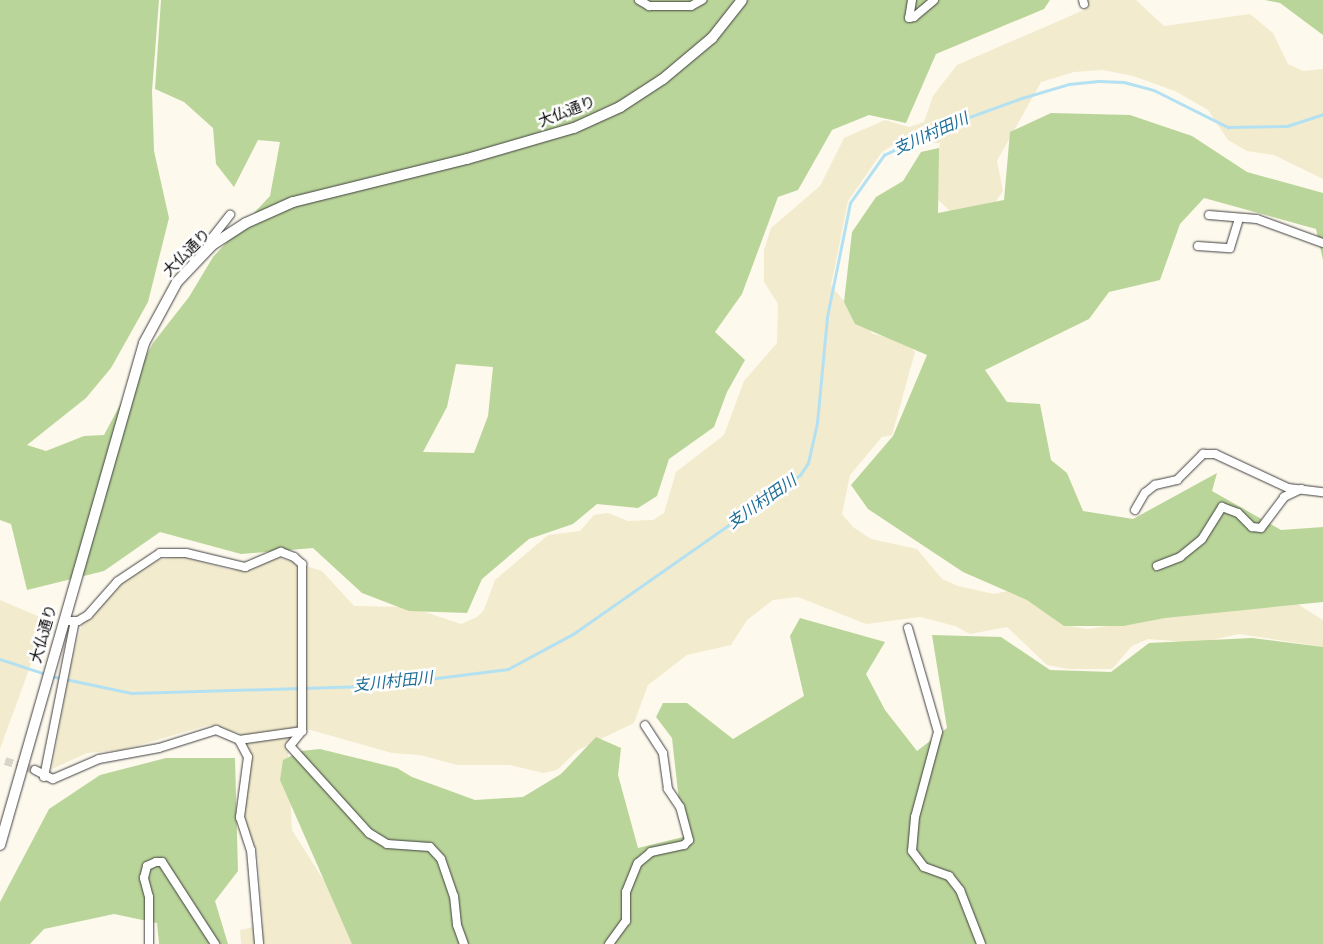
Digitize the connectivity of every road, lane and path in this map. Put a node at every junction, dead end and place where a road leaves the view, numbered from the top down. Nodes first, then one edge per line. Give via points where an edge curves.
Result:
1 (639, 0) edge
2 (702, 0) edge
3 (742, 0) edge
4 (912, 0) edge
5 (934, 0) edge
6 (230, 215) dead end
7 (1209, 216) dead end
8 (1239, 218) junction
9 (1323, 243) edge
10 (1198, 246) dead end
11 (207, 250) junction
12 (1301, 490) junction
13 (1323, 492) edge
14 (1135, 510) dead end
15 (1157, 566) dead end
16 (69, 621) junction
17 (908, 628) dead end
18 (645, 725) dead end
19 (302, 731) junction
20 (239, 740) junction
21 (35, 770) tunnel mouth
22 (44, 777) junction
23 (0, 845) edge
24 (149, 944) edge
25 (215, 944) edge
26 (259, 944) edge
27 (464, 944) edge
28 (609, 944) edge
29 (980, 944) edge

1 - 2 street via 649,6 691,6
3 - 11 street, 大仏通り via 712,38 680,66 620,106 574,128 467,159 293,202 246,224
4 - 5 street via 909,18
6 - 11 street via 208,243
7 - 8 street
8 - 9 street via 1257,219
8 - 10 street via 1230,248
11 - 16 street, 大仏通り via 177,282 144,343
12 - 13 street
12 - 14 street via 1288,488 1214,454 1203,454 1177,480 1155,485 1145,493
12 - 15 street via 1284,497 1261,528 1252,526 1238,514 1222,507 1202,539 1180,557
16 - 19 street via 88,615 118,581 160,554 186,553 245,567 281,552 289,554 302,564
16 - 22 street via 66,668
16 - 23 street, 大仏通り via 52,661
17 - 29 street via 938,732 915,817 912,851 924,867 949,876 960,890
18 - 28 street via 663,753 668,789 680,807 689,840 684,845 651,852 638,863 626,892 626,921
19 - 20 street
19 - 27 street via 290,746 369,833 387,844 430,847 441,858 454,896 456,926
20 - 22 street via 216,730 159,748 99,759 53,779
20 - 26 street via 248,757 240,818 251,850
21 - 22 street
24 - 25 street via 149,897 144,878 147,866 156,862 162,862

